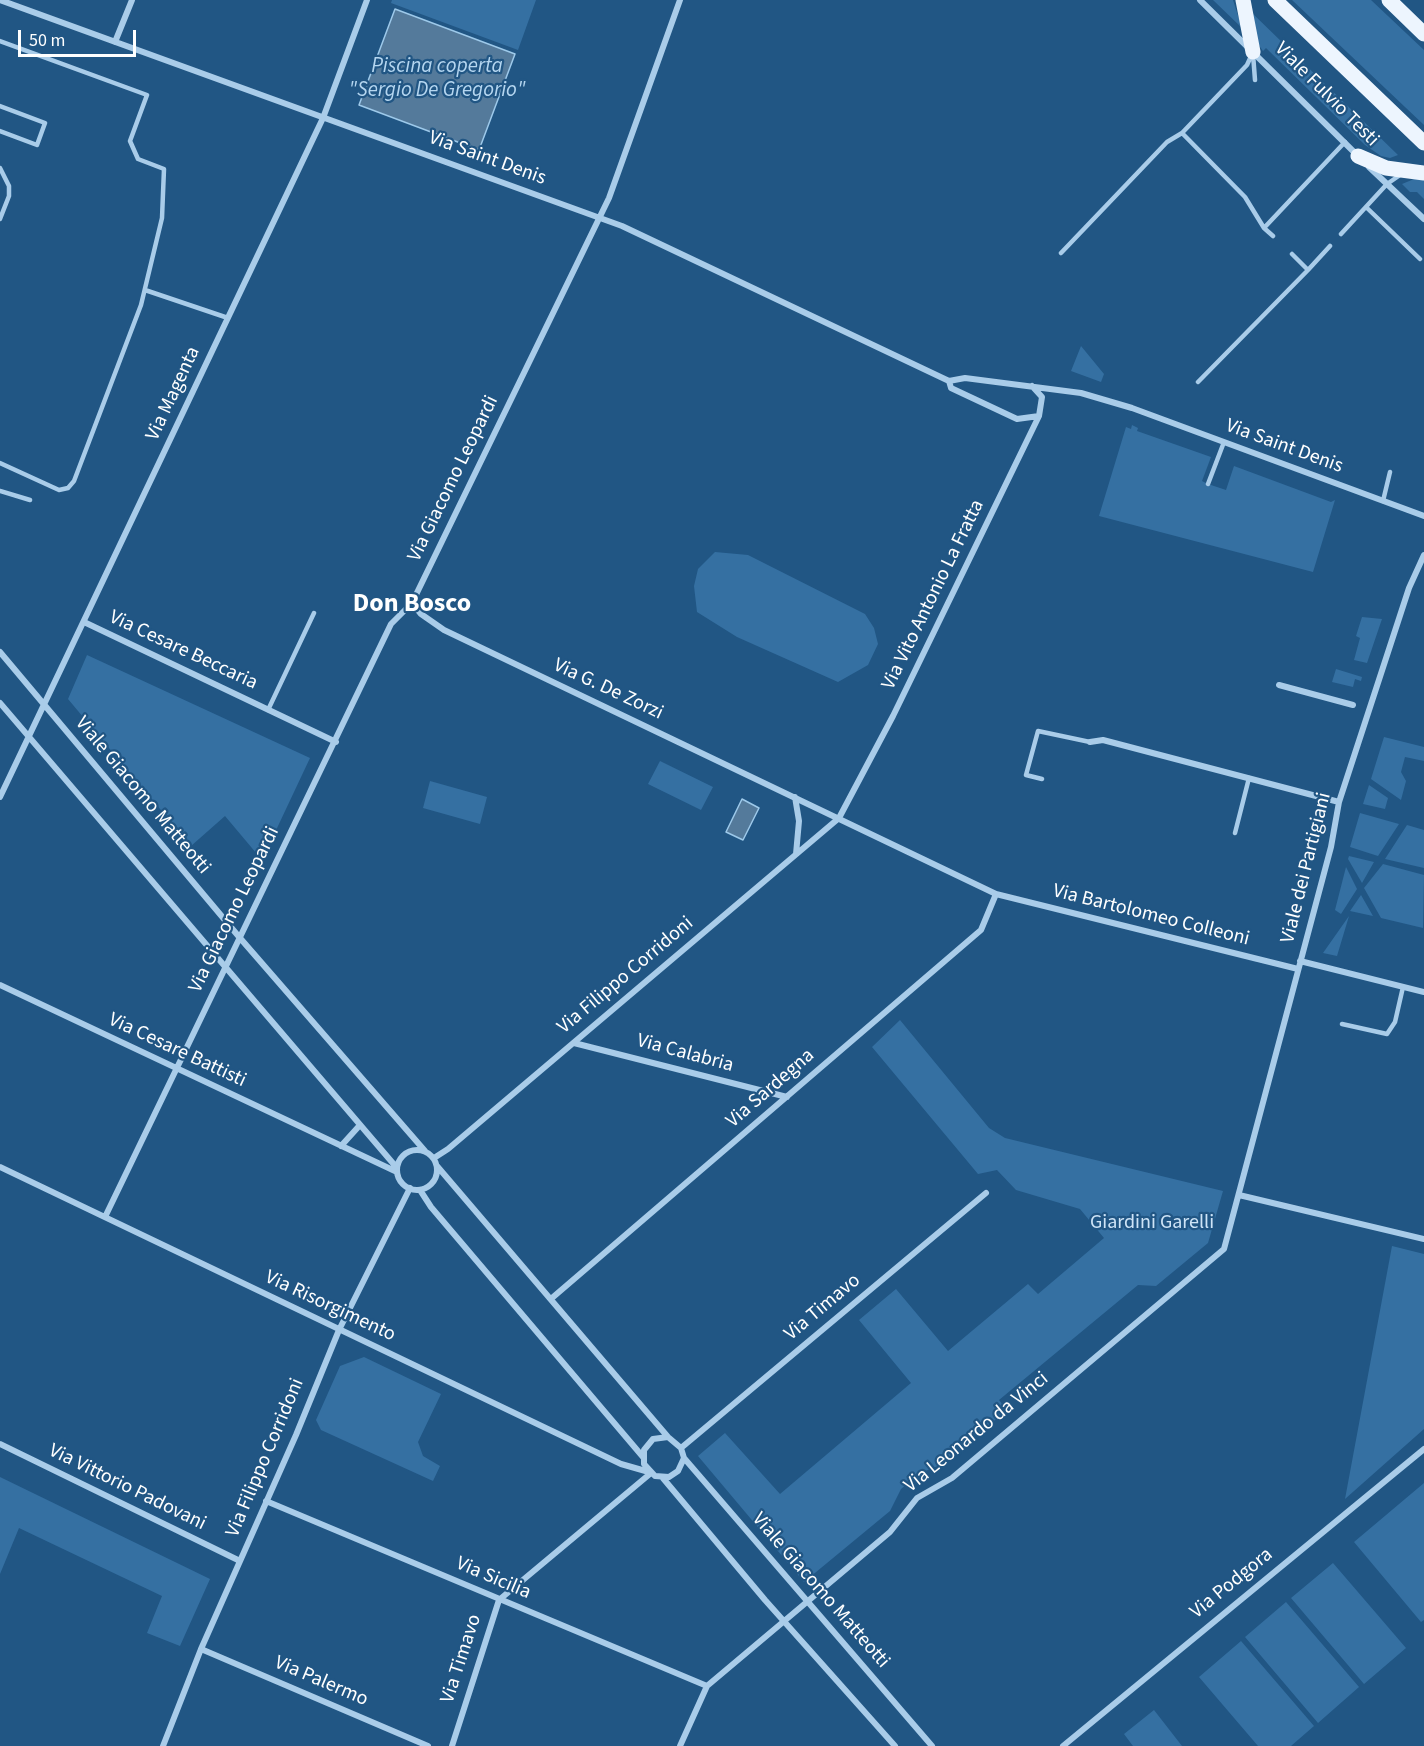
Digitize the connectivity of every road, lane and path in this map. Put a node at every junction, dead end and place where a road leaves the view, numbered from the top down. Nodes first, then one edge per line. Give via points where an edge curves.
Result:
1 (0, 0) edge
2 (132, 0) edge
3 (367, 0) edge
4 (680, 0) edge
5 (1200, 0) edge
6 (1243, 0) edge
7 (1275, 0) edge
8 (1389, 0) edge
9 (1424, 34) edge
10 (0, 41) edge
11 (115, 42) junction
12 (1253, 52) junction
13 (1256, 80) dead end
14 (0, 106) edge
15 (322, 118) junction
16 (0, 131) edge
17 (1182, 133) junction
18 (1345, 142) junction
19 (1424, 143) edge
20 (1359, 156) junction
21 (0, 168) edge
22 (1405, 172) junction
23 (1424, 173) edge
24 (1387, 184) junction
25 (1366, 207) junction
26 (600, 217) junction
27 (0, 219) edge
28 (1424, 219) edge
29 (1264, 228) junction
30 (1341, 234) dead end
31 (1273, 236) dead end
32 (1330, 246) dead end
33 (1061, 253) dead end
34 (1292, 254) dead end
35 (1420, 259) dead end
36 (1308, 270) junction
37 (146, 290) junction
38 (228, 318) junction
39 (949, 381) junction
40 (1198, 382) dead end
41 (1032, 386) junction
42 (1039, 416) junction
43 (1224, 442) junction
44 (0, 463) edge
45 (1390, 472) dead end
46 (1208, 484) dead end
47 (0, 491) edge
48 (30, 500) dead end
49 (1383, 501) junction
50 (1424, 516) edge
51 (1424, 555) edge
52 (412, 603) junction
53 (314, 613) dead end
54 (84, 622) junction
55 (0, 652) edge
56 (1279, 685) dead end
57 (0, 703) edge
58 (45, 704) junction
59 (1353, 705) dead end
60 (268, 710) junction
61 (29, 738) junction
62 (336, 742) junction
63 (1090, 742) joint
64 (1249, 778) junction
65 (1042, 779) dead end
66 (0, 796) edge
67 (795, 797) junction
68 (1339, 802) junction
69 (839, 818) junction
70 (1235, 833) dead end
71 (796, 854) junction
72 (996, 894) junction
73 (240, 938) junction
74 (1300, 961) junction
75 (226, 967) junction
76 (1298, 969) junction
77 (0, 985) edge
78 (1403, 987) junction
79 (1424, 992) edge
80 (1341, 1024) dead end
81 (574, 1042) junction
82 (176, 1070) junction
83 (787, 1097) junction
84 (360, 1125) junction
85 (341, 1146) junction
86 (425, 1151) junction
87 (434, 1158) junction
88 (437, 1166) junction
89 (0, 1167) edge
90 (397, 1170) junction
91 (410, 1188) junction
92 (420, 1190) junction
93 (986, 1193) dead end
94 (1239, 1195) junction
95 (105, 1217) junction
96 (1424, 1239) edge
97 (552, 1298) junction
98 (339, 1330) junction
99 (668, 1437) junction
100 (0, 1444) edge
101 (681, 1448) junction
102 (1424, 1449) edge
103 (643, 1456) junction
104 (684, 1458) junction
105 (650, 1473) junction
106 (662, 1478) junction
107 (266, 1501) junction
108 (240, 1561) junction
109 (499, 1600) junction
110 (806, 1600) junction
111 (784, 1620) junction
112 (201, 1649) junction
113 (707, 1686) junction
114 (163, 1746) edge
115 (428, 1746) edge
116 (452, 1746) edge
117 (680, 1746) edge
118 (895, 1746) edge
119 (932, 1746) edge
120 (1063, 1746) edge

1 - 11 street, Via Saint Denis
2 - 11 street
3 - 15 street, Via Magenta
4 - 26 street, Via Giacomo Leopardi
5 - 12 street, Viale Fulvio Testi
6 - 12 main road
7 - 19 main road, Viale Fulvio Testi
8 - 9 main road
10 - 37 lane via 147,95 130,141 138,159 164,169 162,218
11 - 15 street, Via Saint Denis
12 - 13 lane
12 - 17 lane via 1246,65
12 - 18 street, Viale Fulvio Testi
14 - 16 lane via 45,123 37,145
15 - 26 street, Via Saint Denis
15 - 38 street, Via Magenta
17 - 29 lane via 1245,197
17 - 33 lane via 1167,142
18 - 20 street, Viale Fulvio Testi
18 - 29 lane
20 - 22 main road
20 - 24 street, Viale Fulvio Testi
21 - 27 lane via 9,186 9,196
22 - 23 main road
22 - 24 lane
24 - 25 lane
24 - 28 street, Viale Fulvio Testi
25 - 30 lane
25 - 35 lane
26 - 39 street, Via Saint Denis
26 - 52 street, Via Giacomo Leopardi
29 - 31 lane
32 - 36 lane
34 - 36 lane
36 - 40 lane
37 - 38 lane
37 - 44 lane via 74,482 59,490
38 - 54 street, Via Magenta
39 - 41 street, Via Saint Denis via 965,378
39 - 42 street, Via Saint Denis via 951,388 1017,419
41 - 42 street via 1042,397
41 - 43 street, Via Saint Denis via 1081,393
42 - 69 street, Via Vito Antonio La Fratta
43 - 46 lane
43 - 49 street, Via Saint Denis
45 - 49 lane
47 - 48 lane
49 - 50 street, Via Saint Denis
51 - 68 street, Viale dei Partigiani via 1409,588
52 - 62 street, Via Giacomo Leopardi via 391,624
52 - 67 street, Via G. De Zorzi via 444,630
53 - 60 lane, Via Cesare Beccaria
54 - 58 street, Via Magenta
54 - 60 street, Via Cesare Beccaria
55 - 58 street, Viale Giacomo Matteotti
56 - 59 street
57 - 61 street
58 - 61 street, Via Magenta
58 - 73 street, Viale Giacomo Matteotti
60 - 62 street, Via Cesare Beccaria
61 - 66 street, Via Magenta
61 - 75 street
62 - 73 street, Via Giacomo Leopardi
63 - 64 street via 1103,740
63 - 65 lane via 1038,731 1026,775
64 - 68 street
64 - 70 lane
67 - 69 street, Via G. De Zorzi
67 - 71 street via 799,821
68 - 74 street, Viale dei Partigiani
69 - 71 street, Via Filippo Corridoni
69 - 72 street, Via G. De Zorzi
71 - 81 street, Via Filippo Corridoni
72 - 76 street, Via Bartolomeo Colleoni
72 - 83 street, Via Sardegna via 981,930
73 - 75 street, Via Giacomo Leopardi
73 - 86 street, Viale Giacomo Matteotti
74 - 76 street, Viale dei Partigiani
74 - 78 street
75 - 82 street, Via Giacomo Leopardi
75 - 84 street
76 - 94 street, Viale dei Partigiani
77 - 82 street, Via Cesare Battisti
78 - 79 street
78 - 80 lane via 1395,1023 1387,1034
81 - 83 street, Via Calabria
81 - 87 street, Via Filippo Corridoni
82 - 85 street, Via Cesare Battisti
82 - 95 street, Via Giacomo Leopardi
83 - 97 street, Via Sardegna
84 - 85 street
84 - 90 street
85 - 90 street, Via Cesare Battisti
86 - 87 street
86 - 90 street via 406,1152
87 - 88 street
88 - 92 street via 430,1186
88 - 97 street
89 - 95 street, Via Risorgimento
90 - 91 street via 401,1182
91 - 92 street
91 - 98 street, Via Filippo Corridoni
92 - 103 street via 431,1208
93 - 101 street, Via Timavo
94 - 96 street
94 - 110 street, Via Leonardo da Vinci via 1224,1249 1215,1259 952,1478 917,1498 890,1532
95 - 98 street, Via Risorgimento
97 - 99 street
98 - 105 street, Via Risorgimento via 621,1464
98 - 107 street, Via Filippo Corridoni
99 - 101 street
99 - 103 street via 653,1439
100 - 108 street, Via Vittorio Padovani
101 - 104 street, Viale Giacomo Matteotti
102 - 120 street, Via Podgora
103 - 105 street
104 - 106 street via 678,1471
104 - 110 street, Viale Giacomo Matteotti
105 - 106 street
105 - 109 street, Via Timavo
106 - 111 street
107 - 108 street, Via Filippo Corridoni
107 - 109 street, Via Sicilia
108 - 112 street, Via Filippo Corridoni
109 - 113 street, Via Sicilia
109 - 116 street, Via Timavo
110 - 111 street, Via Leonardo da Vinci
110 - 119 street, Viale Giacomo Matteotti
111 - 113 street, Via Leonardo da Vinci
111 - 118 street
112 - 114 street, Via Filippo Corridoni
112 - 115 street, Via Palermo
113 - 117 street, Via Leonardo da Vinci

